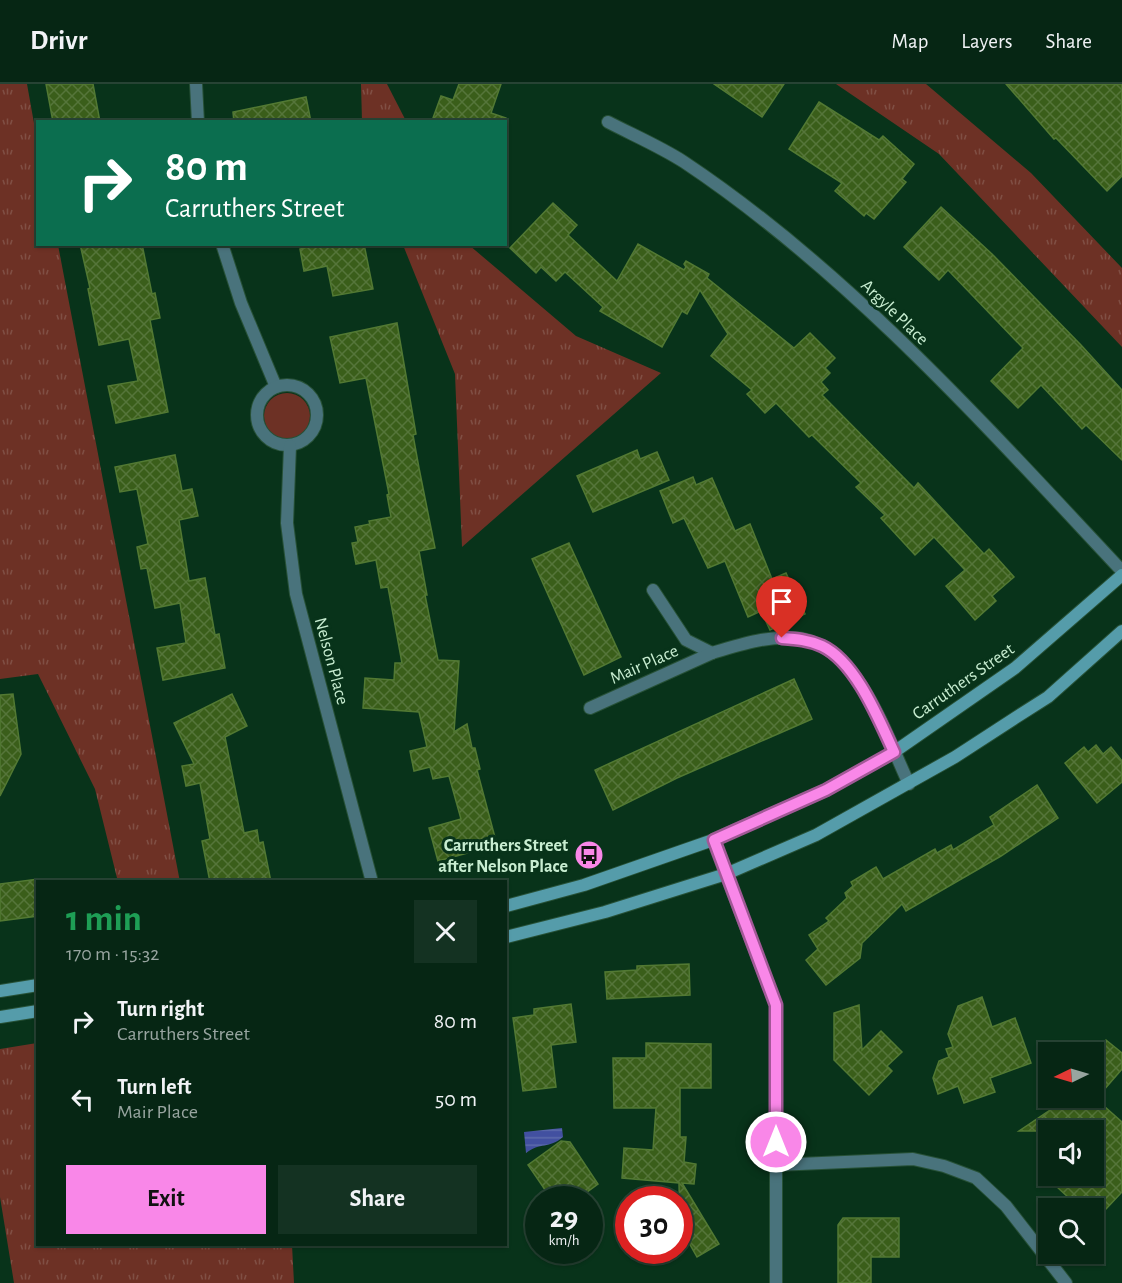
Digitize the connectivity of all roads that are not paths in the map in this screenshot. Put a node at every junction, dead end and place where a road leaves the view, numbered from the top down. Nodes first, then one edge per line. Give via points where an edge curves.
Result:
1 (196, 84) edge
2 (198, 120) edge
3 (608, 122) dead end
4 (223, 246) edge
5 (276, 387) junction
6 (290, 446) junction
7 (1122, 573) edge
8 (653, 590) dead end
9 (1122, 631) edge
10 (712, 653) junction
11 (590, 708) dead end
12 (894, 752) junction
13 (909, 784) junction
14 (714, 840) junction
15 (726, 874) junction
16 (371, 880) edge
17 (507, 906) edge
18 (507, 938) edge
19 (36, 985) edge
20 (0, 991) edge
21 (36, 1011) edge
22 (0, 1017) edge
23 (776, 1165) junction
24 (776, 1283) edge
25 (1066, 1283) edge

1 - 2 street
3 - 7 street, Argyle Place via 682,161 768,221 915,356 1012,453
4 - 5 street via 241,303
5 - 6 street via 259,403 256,419 262,434 274,443
5 - 6 street via 299,387 315,404 317,420 311,434
6 - 16 street, Nelson Place via 287,523 296,594
7 - 12 main road, Carruthers Street via 1015,668
8 - 10 street, Mair Place via 686,640
9 - 13 main road via 1048,697
10 - 11 street, Mair Place
10 - 12 street, Mair Place via 750,641 782,638 824,646 846,665 866,693
12 - 13 street, Mair Place
12 - 14 main road, Carruthers Street via 826,790
13 - 15 main road via 816,835
14 - 15 street
14 - 17 main road, Carruthers Street via 584,885
15 - 18 main road
15 - 23 street via 776,1005
19 - 20 main road
21 - 22 main road
23 - 24 street
23 - 25 street via 913,1159 976,1178 1006,1206

